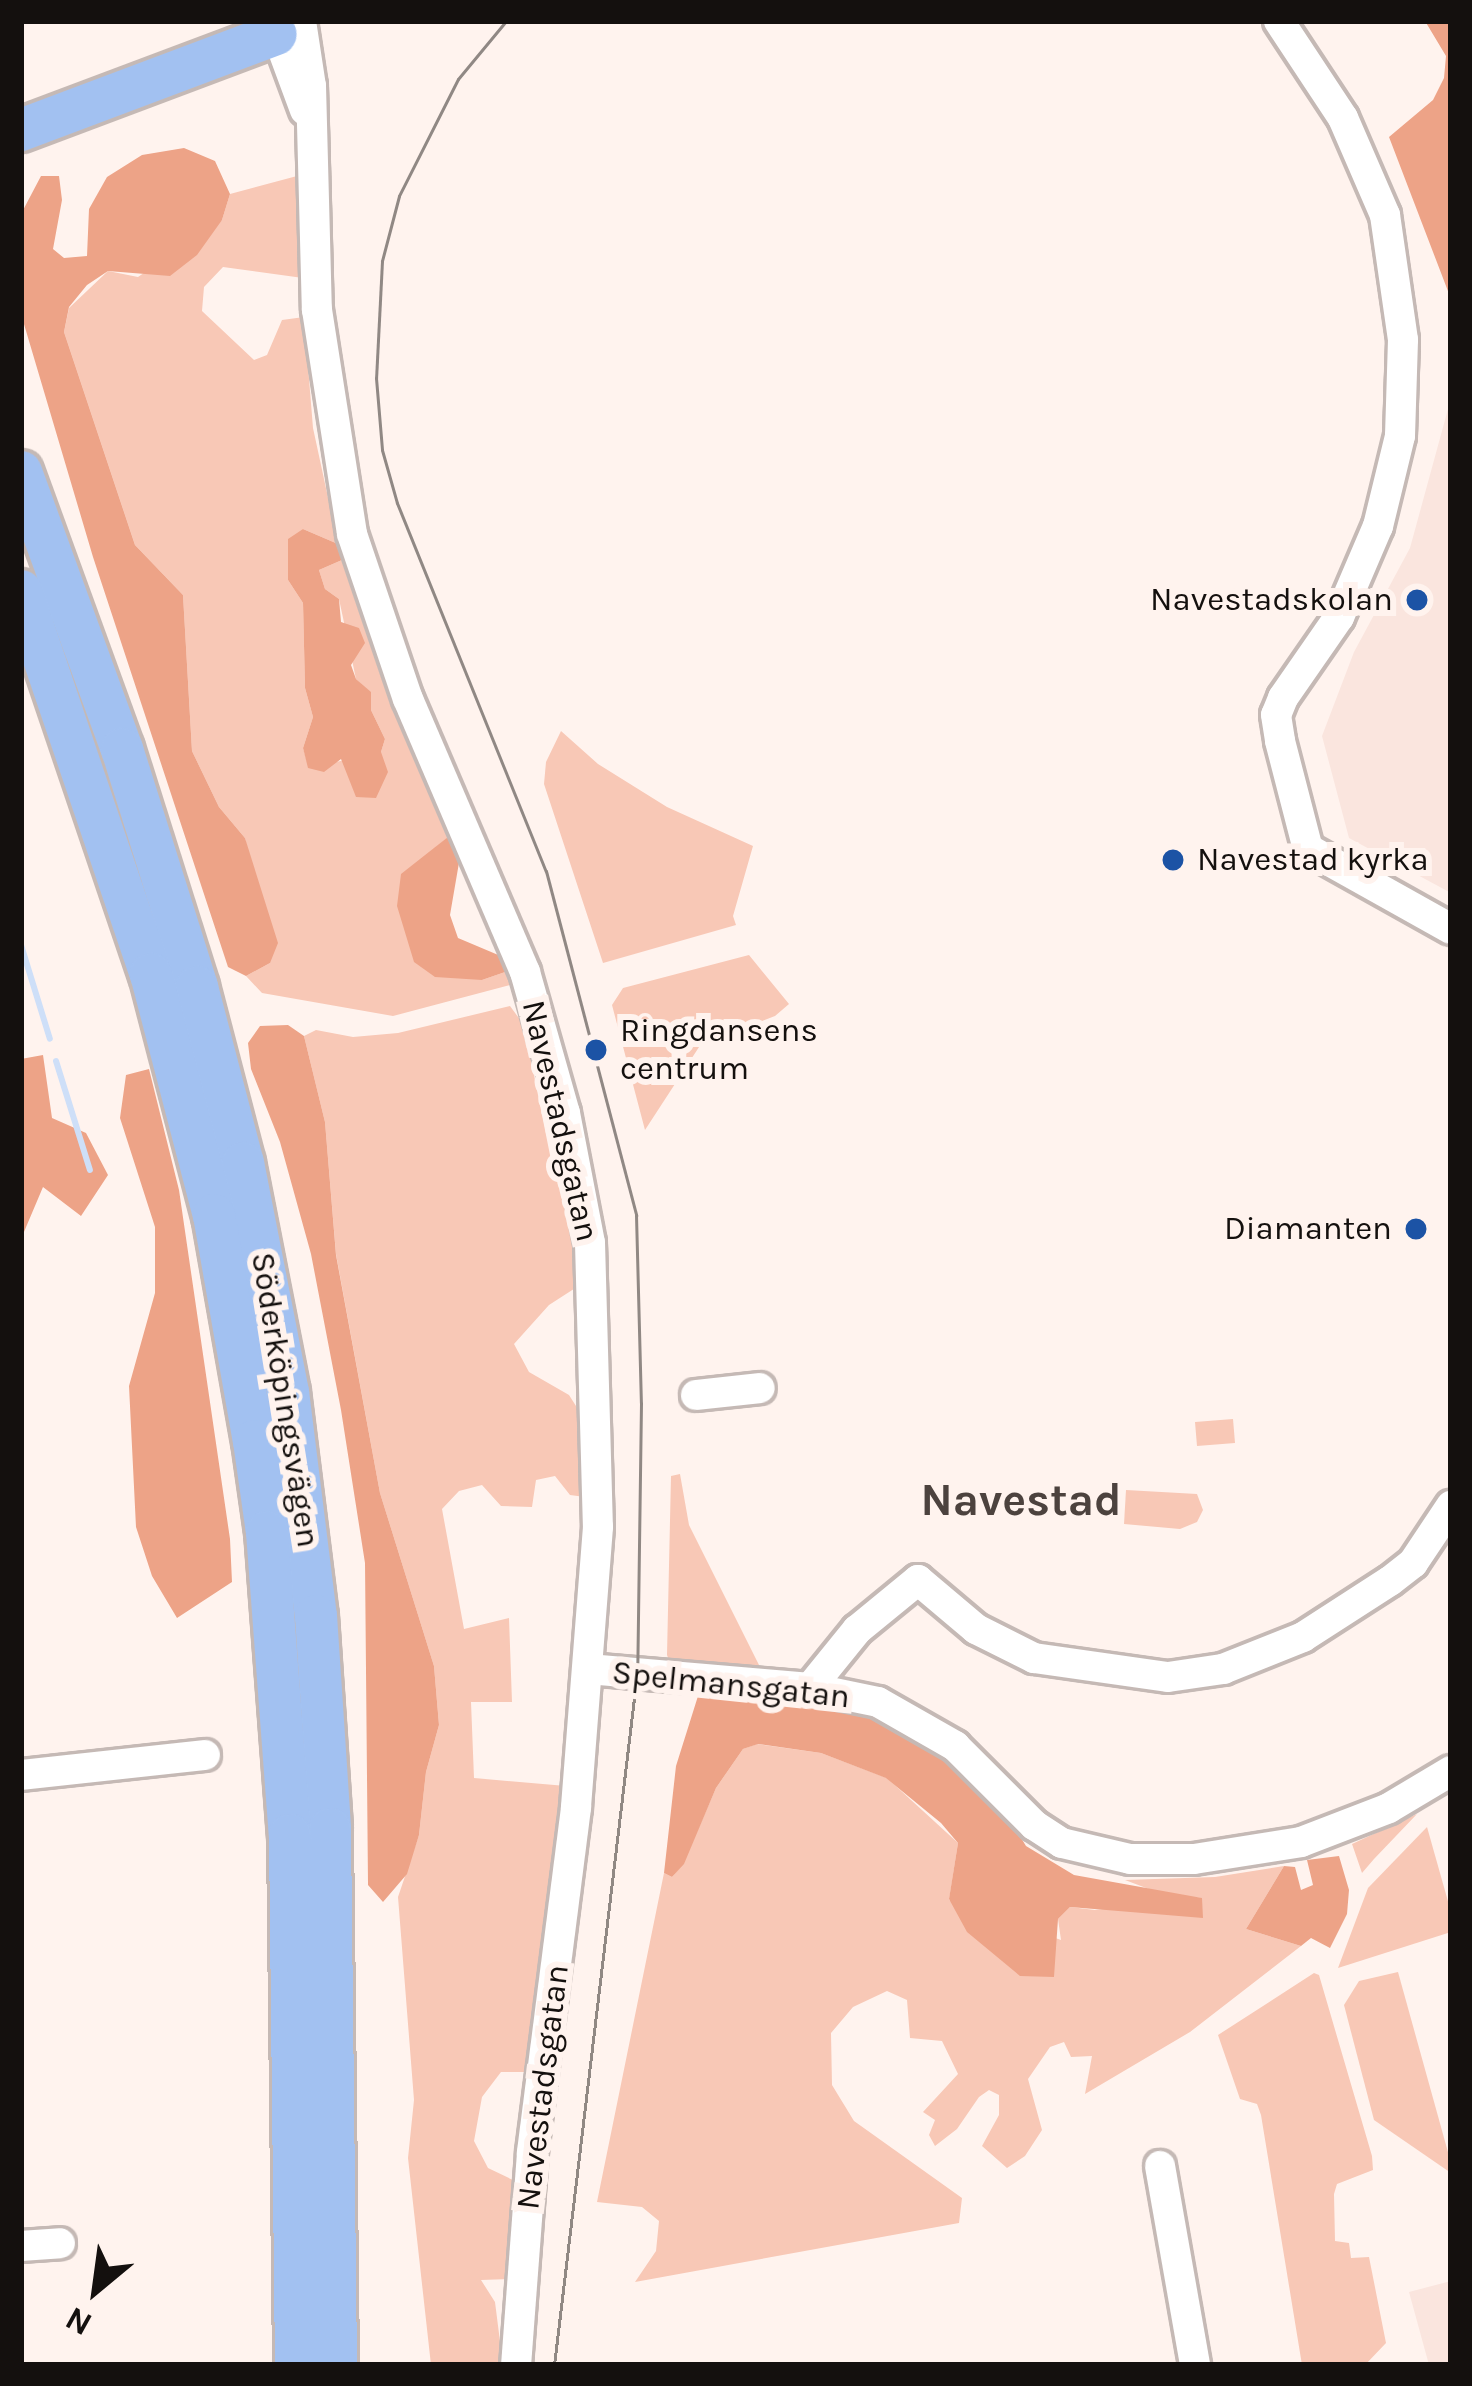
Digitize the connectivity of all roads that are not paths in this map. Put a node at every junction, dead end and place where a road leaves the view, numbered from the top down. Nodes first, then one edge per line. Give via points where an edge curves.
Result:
1 (236, 21) edge
2 (1279, 21) edge
3 (293, 24) edge
4 (27, 125) edge
5 (21, 472) edge
6 (21, 590) edge
7 (1451, 929) edge
8 (760, 1388) dead end
9 (696, 1395) dead end
10 (1451, 1506) edge
11 (588, 1669) junction
12 (810, 1688) junction
13 (205, 1755) dead end
14 (1451, 1771) edge
15 (21, 1775) edge
16 (1160, 2166) dead end
17 (60, 2243) dead end
18 (21, 2246) edge
19 (296, 2365) edge
20 (336, 2365) edge
21 (516, 2365) edge
22 (1195, 2365) edge

1 - 4 highway
2 - 7 street via 1343,118 1385,215 1403,340 1400,436 1378,526 1339,616 1276,716 1312,854
3 - 4 highway
3 - 11 street, Navestadsgatan via 312,126 317,310 352,534 408,699 525,972 581,1184 597,1382
5 - 20 highway, Söderköpingsvägen via 197,987 243,1162 284,1372 316,1616 330,1829
6 - 19 highway, Söderköpingsvägen via 151,974 214,1215 254,1441 289,1814
8 - 9 street
10 - 12 street via 1390,1581 1303,1637 1223,1669 1168,1678 1034,1658 976,1629 918,1580 857,1630
11 - 12 street, Spelmansgatan
11 - 21 street, Navestadsgatan
12 - 14 street, Spelmansgatan via 878,1702 919,1721 1034,1825 1062,1843 1130,1859 1301,1843 1389,1808
13 - 15 street
16 - 22 street
17 - 18 street

